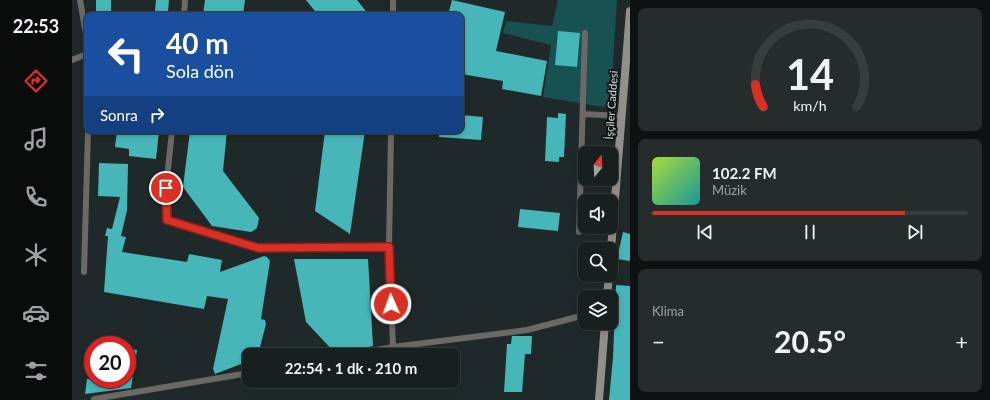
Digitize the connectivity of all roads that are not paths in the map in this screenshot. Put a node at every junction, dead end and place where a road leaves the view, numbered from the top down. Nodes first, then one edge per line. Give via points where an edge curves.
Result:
1 (80, 0) edge
2 (185, 0) edge
3 (393, 0) edge
4 (630, 11) edge
5 (184, 12) edge
6 (393, 12) edge
7 (84, 23) edge
8 (585, 33) dead end
9 (84, 55) edge
10 (72, 60) edge
11 (583, 114) junction
12 (621, 116) junction
13 (88, 134) edge
14 (172, 134) edge
15 (391, 134) edge
16 (580, 194) edge
17 (612, 242) edge
18 (389, 247) junction
19 (84, 272) dead end
20 (578, 317) edge
21 (604, 330) edge
22 (393, 347) junction
23 (387, 348) edge
24 (242, 374) edge
25 (94, 399) dead end
26 (599, 400) edge

1 - 7 lane
2 - 5 lane
3 - 6 lane
4 - 12 street, İşçiler Caddesi
8 - 11 lane
9 - 10 lane
11 - 12 lane
11 - 16 lane
12 - 17 street, İşçiler Caddesi
13 - 19 lane
14 - 18 lane via 166,188 167,220 258,248
15 - 18 lane
18 - 22 lane
20 - 22 lane via 527,330
21 - 26 street
22 - 23 lane
24 - 25 lane

